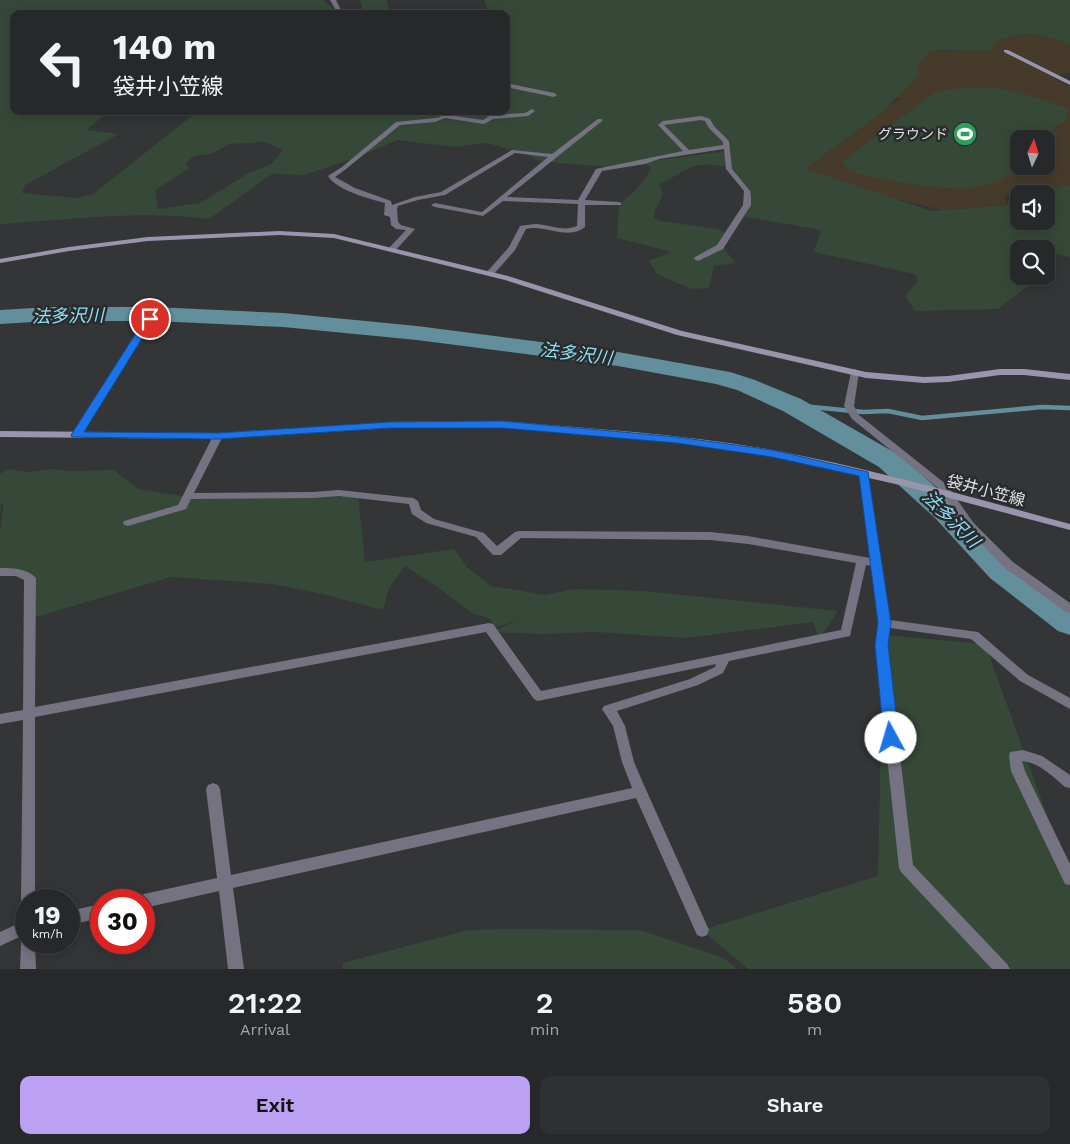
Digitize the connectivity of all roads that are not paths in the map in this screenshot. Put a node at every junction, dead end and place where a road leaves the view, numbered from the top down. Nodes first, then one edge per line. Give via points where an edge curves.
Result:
1 (1006, 51) dead end
2 (1070, 83) edge
3 (510, 85) edge
4 (554, 95) dead end
5 (532, 112) dead end
6 (444, 115) edge
7 (451, 115) edge
8 (600, 120) dead end
9 (725, 147) junction
10 (688, 153) junction
11 (552, 156) junction
12 (500, 199) junction
13 (582, 201) junction
14 (620, 204) dead end
15 (435, 205) dead end
16 (394, 215) junction
17 (392, 249) junction
18 (698, 259) dead end
19 (0, 261) edge
20 (490, 273) junction
21 (150, 319) dead end
22 (855, 372) junction
23 (1070, 378) edge
24 (0, 434) edge
25 (76, 435) junction
26 (218, 436) junction
27 (864, 474) junction
28 (189, 496) junction
29 (948, 496) junction
30 (128, 523) dead end
31 (1070, 528) edge
32 (862, 560) junction
33 (876, 563) junction
34 (0, 572) edge
35 (1070, 609) edge
36 (885, 623) junction
37 (725, 658) junction
38 (1070, 704) edge
39 (29, 713) junction
40 (0, 719) edge
41 (1070, 783) edge
42 (213, 789) dead end
43 (640, 792) junction
44 (1070, 879) edge
45 (225, 884) junction
46 (28, 889) edge
47 (155, 899) edge
48 (702, 930) dead end
49 (15, 932) edge
50 (0, 939) edge
51 (28, 954) edge
52 (28, 969) edge
53 (236, 969) edge
54 (1002, 969) edge

1 - 2 street
3 - 4 street
5 - 7 street via 484,122
6 - 16 street via 435,120 398,123 332,176 336,182 389,202 388,215
8 - 11 street
9 - 10 street
9 - 10 street via 726,141 705,118 663,123 661,125
9 - 18 street via 730,169 747,191 747,205 720,247
10 - 13 street via 598,170
11 - 12 street
11 - 16 street via 514,151 443,194 396,205
12 - 13 street
12 - 15 street via 483,214
13 - 14 street
13 - 20 street via 581,227 571,231 535,225 523,228 512,248
16 - 17 street via 394,223 411,229
17 - 19 street via 334,236 278,233 139,240
17 - 20 street
20 - 22 street via 680,333
21 - 25 street
22 - 23 street via 924,380 1000,372
22 - 29 street via 849,406 855,417 942,487
24 - 25 street, 袋井小笠線
25 - 26 street, 袋井小笠線
26 - 27 street, 袋井小笠線 via 390,425 502,424 677,440 772,453
26 - 28 street
27 - 29 street, 袋井小笠線
27 - 33 street
28 - 30 street via 182,507
28 - 32 street via 339,493 413,501 416,512 430,521 480,535 497,552 519,534 710,536
29 - 31 street, 袋井小笠線
29 - 35 street via 971,527 1009,565
32 - 33 street
32 - 37 street via 846,633
33 - 36 street
34 - 39 street via 17,572 30,578
36 - 38 street via 974,635 1024,678
36 - 54 street via 881,645 906,868
37 - 39 street via 538,696 489,627
37 - 43 street via 719,670 694,682 608,710 615,715 626,757
39 - 40 street
39 - 46 street
41 - 44 street via 1044,763 1025,754 1016,756 1018,770
42 - 45 street
43 - 45 street
43 - 48 street
45 - 47 street
45 - 53 street
49 - 50 street
51 - 52 street

